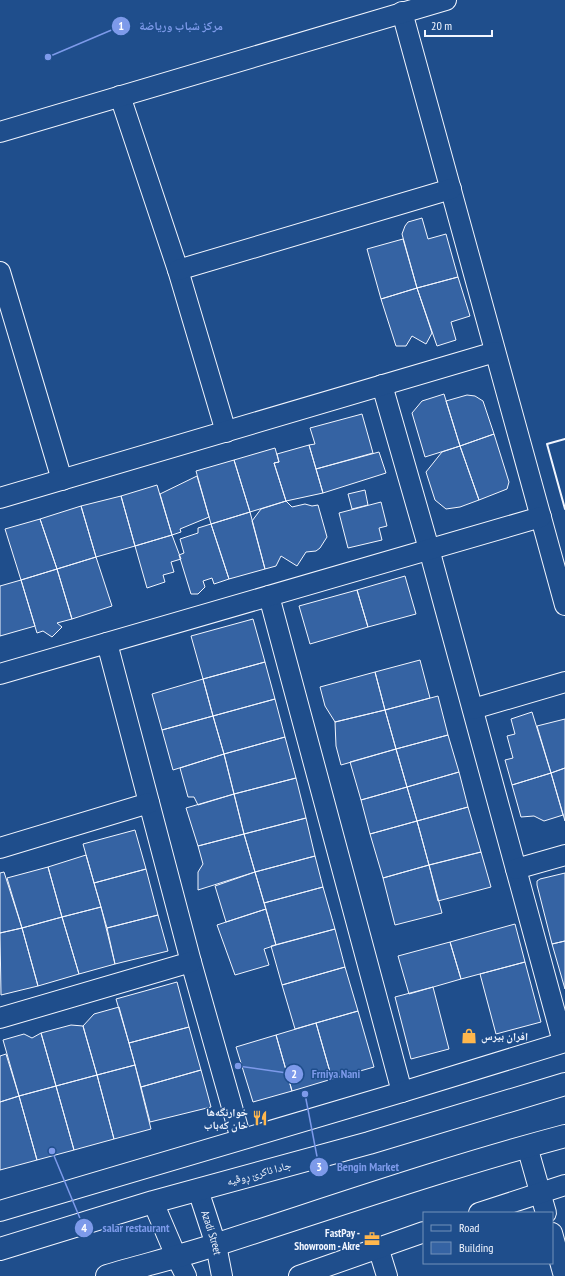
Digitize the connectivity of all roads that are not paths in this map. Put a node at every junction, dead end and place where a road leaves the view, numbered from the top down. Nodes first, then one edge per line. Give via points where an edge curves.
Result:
1 (446, 0) edge
2 (402, 12) junction
3 (120, 96) junction
4 (0, 132) edge
5 (451, 189) junction
6 (178, 270) junction
7 (0, 272) edge
8 (495, 352) junction
9 (382, 385) junction
10 (226, 432) junction
11 (62, 480) junction
12 (0, 498) edge
13 (541, 517) junction
14 (429, 549) junction
15 (269, 596) junction
16 (565, 605) edge
17 (107, 643) junction
18 (0, 674) edge
19 (565, 682) edge
20 (473, 709) junction
21 (149, 803) junction
22 (0, 848) edge
23 (565, 855) edge
24 (516, 869) junction
25 (191, 962) junction
26 (0, 1018) edge
27 (564, 1042) edge
28 (565, 1084) edge
29 (402, 1092) junction
30 (565, 1136) edge
31 (242, 1139) junction
32 (527, 1146) junction
33 (565, 1185) edge
34 (198, 1190) junction
35 (540, 1192) junction
36 (153, 1202) junction
37 (0, 1211) edge
38 (483, 1212) edge
39 (546, 1212) edge
40 (423, 1232) edge
41 (553, 1237) edge
42 (216, 1245) junction
43 (378, 1247) junction
44 (0, 1249) edge
45 (176, 1256) junction
46 (108, 1276) edge
47 (186, 1276) edge
48 (222, 1276) edge
49 (299, 1276) edge
50 (387, 1276) edge
51 (564, 1276) edge

1 - 2 street
2 - 3 street
2 - 5 street
3 - 4 street
3 - 6 street
5 - 6 street
5 - 8 street
6 - 10 street
7 - 11 street
8 - 9 street
8 - 13 street
9 - 10 street
9 - 14 street
10 - 11 street
11 - 12 street
13 - 14 street
13 - 16 street
14 - 15 street
14 - 20 street
15 - 17 street
15 - 29 street
17 - 18 street
17 - 21 street
19 - 20 street
20 - 24 street
21 - 22 street
21 - 25 street
23 - 24 street
24 - 27 street
25 - 26 street
25 - 31 street
27 - 29 street
28 - 34 highway, جادا ئاکرێ ڕوڤیە via 369,1143
29 - 31 street
30 - 32 highway
31 - 37 street
32 - 35 street
32 - 42 highway
33 - 35 street
34 - 36 highway, جادا ئاکرێ ڕوڤیە
34 - 42 street, Azadi Street
35 - 38 street
35 - 39 street
36 - 44 highway, جادا ئاکرێ ڕوڤیە
36 - 45 street
40 - 43 street
41 - 51 street
42 - 45 highway
42 - 48 street, Azadi Street
43 - 49 street
43 - 50 street
45 - 46 highway
45 - 47 street

